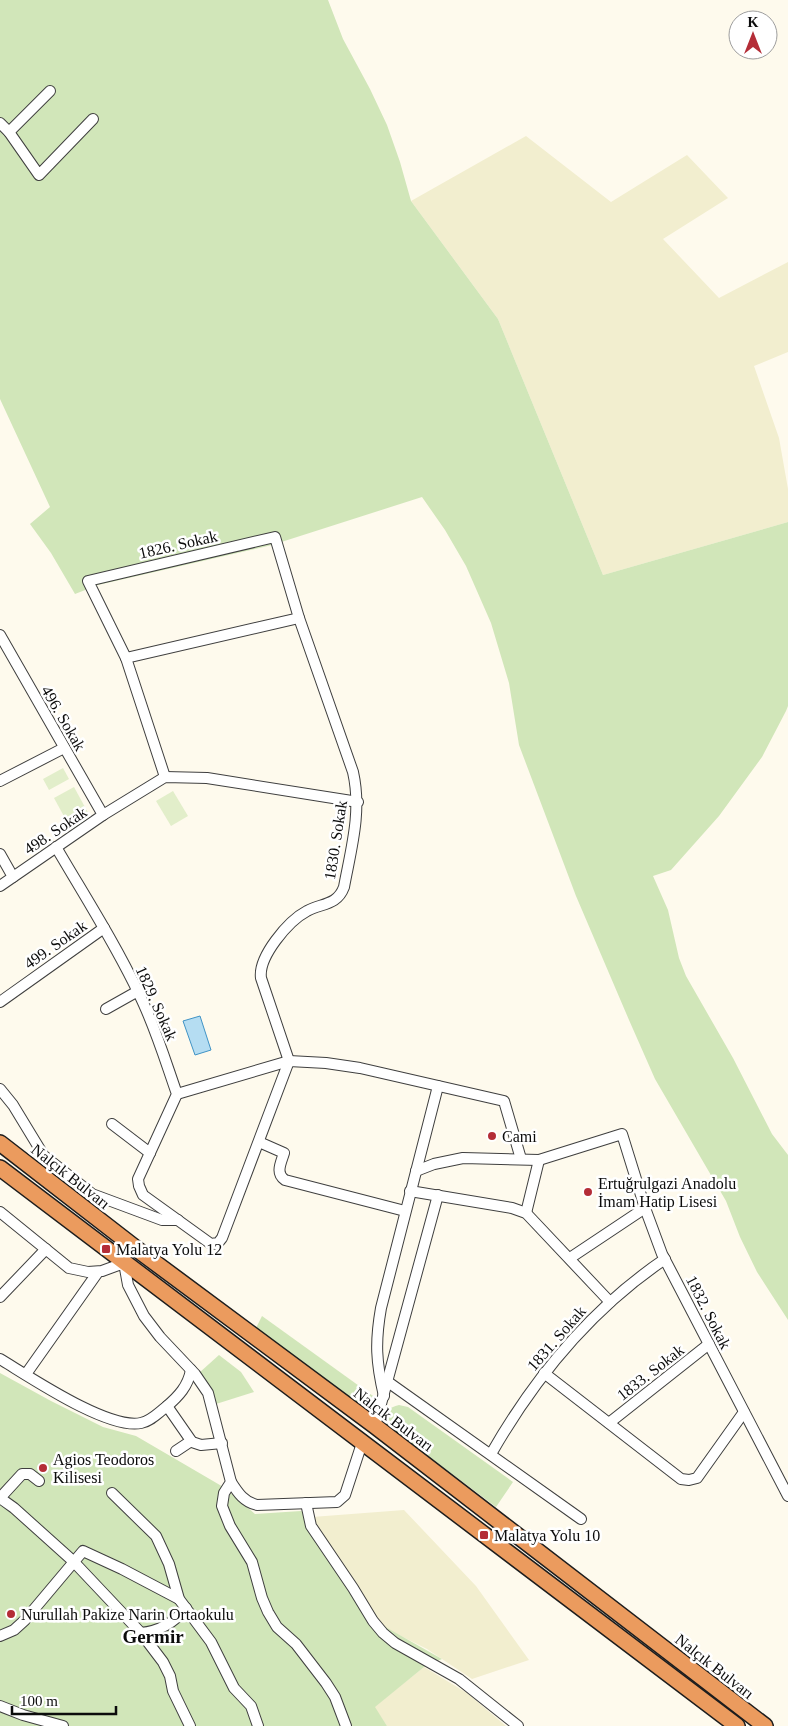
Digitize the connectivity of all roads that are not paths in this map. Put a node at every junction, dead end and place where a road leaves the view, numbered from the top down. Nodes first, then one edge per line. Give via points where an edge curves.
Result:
1 (50, 91) dead end
2 (93, 118) dead end
3 (0, 123) edge
4 (9, 132) junction
5 (274, 537) joint
6 (299, 618) junction
7 (0, 635) edge
8 (126, 658) junction
9 (64, 748) junction
10 (165, 777) junction
11 (0, 781) edge
12 (358, 802) junction
13 (103, 815) junction
14 (56, 847) junction
15 (0, 854) edge
16 (14, 876) junction
17 (0, 886) edge
18 (104, 928) junction
19 (138, 991) junction
20 (0, 1002) edge
21 (106, 1009) dead end
22 (289, 1061) junction
23 (438, 1086) junction
24 (0, 1089) edge
25 (177, 1094) junction
26 (112, 1124) dead end
27 (259, 1142) junction
28 (0, 1143) edge
29 (150, 1152) junction
30 (521, 1159) junction
31 (539, 1160) junction
32 (0, 1168) edge
33 (416, 1171) junction
34 (410, 1191) junction
35 (438, 1195) junction
36 (645, 1208) junction
37 (405, 1211) junction
38 (0, 1212) edge
39 (526, 1213) junction
40 (178, 1220) junction
41 (46, 1249) junction
42 (570, 1258) junction
43 (665, 1260) junction
44 (124, 1263) junction
45 (98, 1272) junction
46 (0, 1297) edge
47 (610, 1302) junction
48 (709, 1344) junction
49 (0, 1360) edge
50 (191, 1370) junction
51 (544, 1373) junction
52 (26, 1374) junction
53 (388, 1382) junction
54 (384, 1396) junction
55 (167, 1406) junction
56 (744, 1412) junction
57 (609, 1423) junction
58 (375, 1426) junction
59 (191, 1441) junction
60 (222, 1443) junction
61 (362, 1443) junction
62 (176, 1451) dead end
63 (491, 1454) junction
64 (39, 1481) dead end
65 (231, 1482) junction
66 (112, 1493) dead end
67 (788, 1496) edge
68 (0, 1498) edge
69 (306, 1503) junction
70 (581, 1518) dead end
71 (73, 1561) junction
72 (179, 1599) junction
73 (186, 1608) junction
74 (141, 1633) junction
75 (0, 1636) edge
76 (0, 1706) edge
77 (64, 1726) edge
78 (190, 1726) edge
79 (258, 1726) edge
80 (346, 1726) edge
81 (518, 1726) edge
82 (737, 1726) edge
83 (765, 1726) edge

1 - 4 street
2 - 4 street via 39,175
3 - 4 street
5 - 6 street, 1830. Sokak
5 - 8 street, 1826. Sokak via 88,581
6 - 8 street
6 - 12 street, 1830. Sokak via 353,772
7 - 9 street, 496. Sokak
8 - 10 street
9 - 11 street
9 - 13 street, 496. Sokak
10 - 12 street via 207,778
10 - 13 street, 498. Sokak
12 - 22 street, 1830. Sokak via 344,888 340,895 330,903 308,910 292,922 261,966 262,983
13 - 14 street, 498. Sokak
14 - 16 street, 498. Sokak
14 - 18 street, 1829. Sokak
15 - 16 street
16 - 17 street, 498. Sokak
18 - 19 street, 1829. Sokak
18 - 20 street, 499. Sokak
19 - 21 street
19 - 25 street, 1829. Sokak
22 - 23 street via 360,1068
22 - 25 street
22 - 27 street
23 - 30 street via 504,1101
23 - 33 street
24 - 40 street via 44,1156 92,1194 162,1220
25 - 29 street
26 - 29 street
27 - 37 street via 284,1153 279,1172 285,1180
27 - 40 street via 220,1242 212,1244
28 - 58 highway, Nalçık Bulvarı
29 - 40 street via 138,1179 139,1186 143,1195
30 - 31 street
30 - 33 street via 463,1158
31 - 36 street, 1832. Sokak via 622,1134
31 - 39 street
32 - 44 highway, Nalçık Bulvarı
33 - 34 street
34 - 35 street
34 - 37 street
35 - 39 street
35 - 53 street
36 - 42 street
36 - 43 street, 1832. Sokak
37 - 54 street via 376,1337
38 - 41 street
39 - 42 street
41 - 45 street via 69,1268
41 - 46 street
42 - 47 street
43 - 47 street, 1831. Sokak
43 - 48 street, 1832. Sokak
44 - 45 street
44 - 50 street via 128,1285 144,1316
44 - 61 highway, Nalçık Bulvarı
45 - 52 street
47 - 51 street, 1831. Sokak
48 - 56 street, 1832. Sokak
48 - 57 street, 1833. Sokak
49 - 52 street
50 - 55 street via 185,1387
50 - 60 street via 208,1393
51 - 57 street
51 - 63 street, 1831. Sokak
52 - 55 street via 75,1404 121,1422 148,1421
53 - 54 street
53 - 63 street
54 - 58 street
55 - 59 street
56 - 57 street via 697,1478 689,1480 681,1479
56 - 67 street, 1832. Sokak
58 - 83 highway, Nalçık Bulvarı
59 - 60 street
59 - 62 street
60 - 65 street
61 - 69 street via 343,1497 332,1503
61 - 82 highway, Nalçık Bulvarı
63 - 70 street
64 - 68 street via 30,1474 22,1474
65 - 69 street via 242,1497 253,1504
65 - 80 street via 224,1493 222,1506 252,1562 268,1612 277,1627 296,1644 326,1683
66 - 72 street via 156,1536 169,1564
68 - 71 street
69 - 81 street via 311,1526 377,1627 395,1643 459,1679
71 - 72 street via 83,1550
71 - 74 street
71 - 75 street via 20,1626
72 - 73 street
73 - 74 street via 170,1624
73 - 79 street via 211,1642 234,1688 252,1706
74 - 78 street via 163,1662
76 - 77 street

